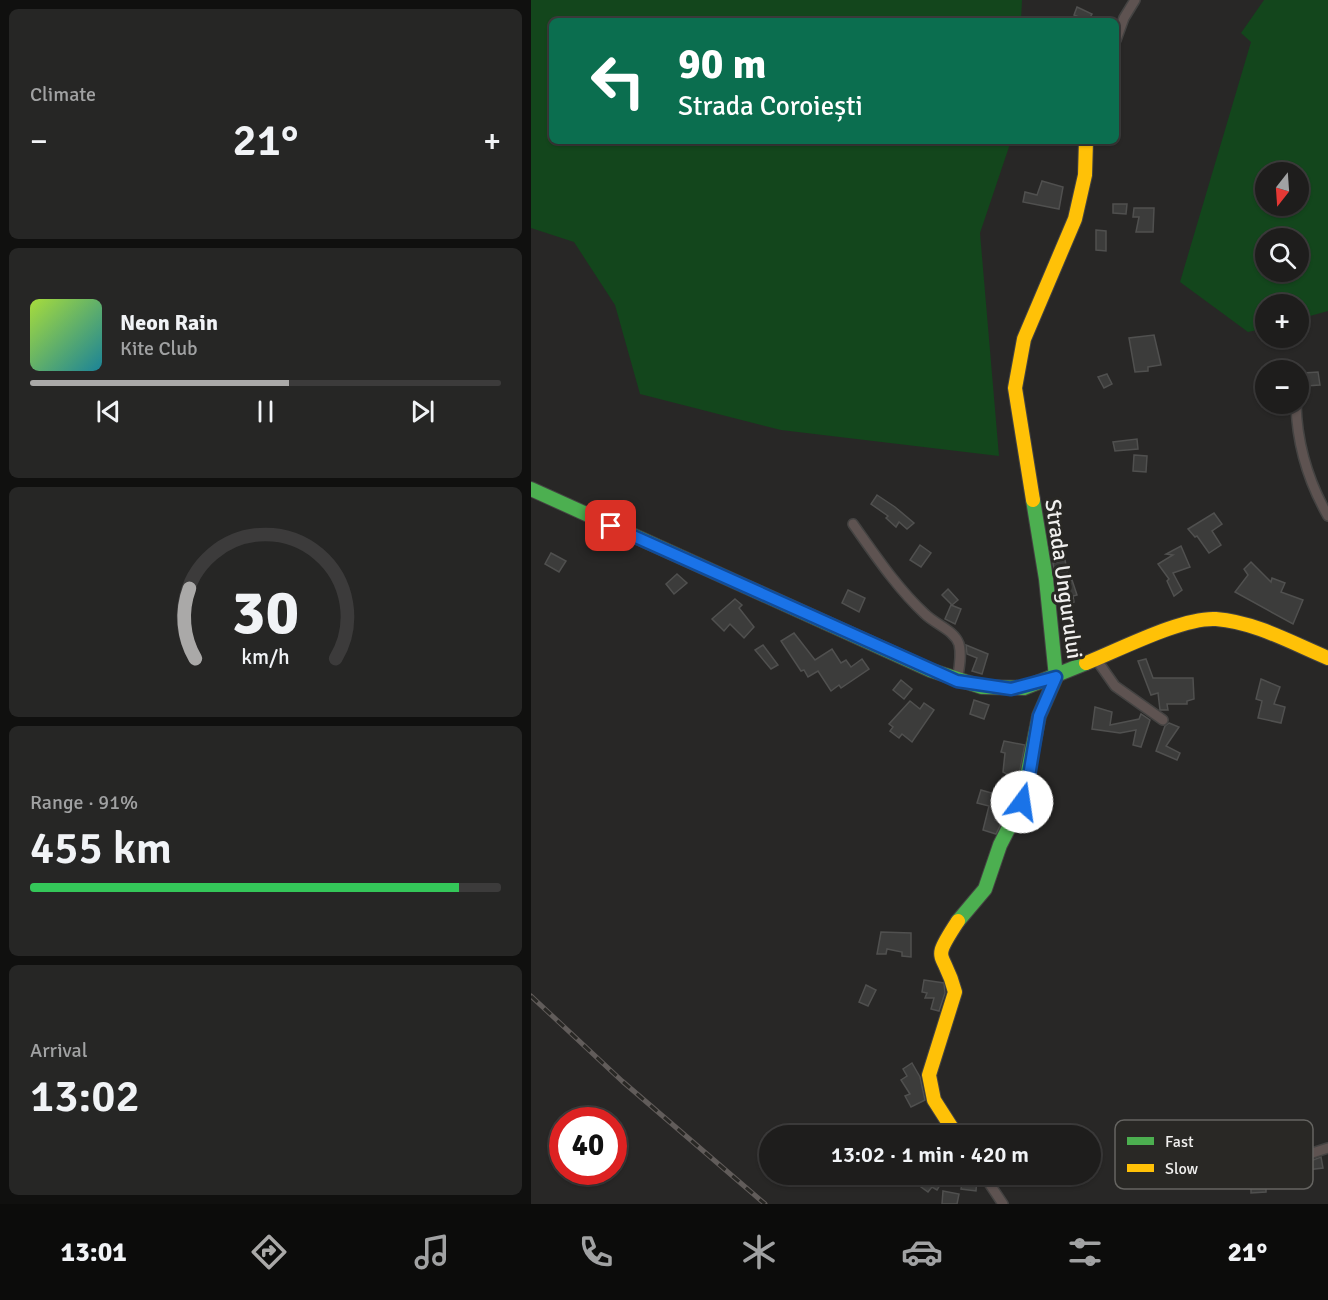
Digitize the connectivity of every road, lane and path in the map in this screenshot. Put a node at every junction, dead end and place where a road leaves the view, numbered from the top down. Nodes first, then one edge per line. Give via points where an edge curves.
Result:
1 (1135, 0) edge
2 (1119, 32) edge
3 (1086, 144) edge
4 (1297, 414) edge
5 (531, 489) edge
6 (1328, 516) edge
7 (853, 524) dead end
8 (1328, 658) edge
9 (1096, 659) junction
10 (1061, 675) junction
11 (957, 681) junction
12 (1163, 720) dead end
13 (949, 1125) edge
14 (1328, 1148) edge
15 (1313, 1153) edge
16 (990, 1185) edge
17 (1003, 1204) edge

1 - 2 street
3 - 10 street, Strada Ungurului via 1085,175 1075,219 1027,331 1015,387
4 - 6 street via 1303,461
5 - 11 street
7 - 11 street via 906,594 959,643
8 - 9 street via 1252,626 1214,619 1175,627
9 - 10 street
9 - 12 street via 1115,686
10 - 11 street via 1011,689
10 - 13 street, Strada Ungurului via 1039,716 1022,802 1000,845 985,889 940,948 939,955 955,992 929,1075 934,1104
14 - 15 street
16 - 17 street

